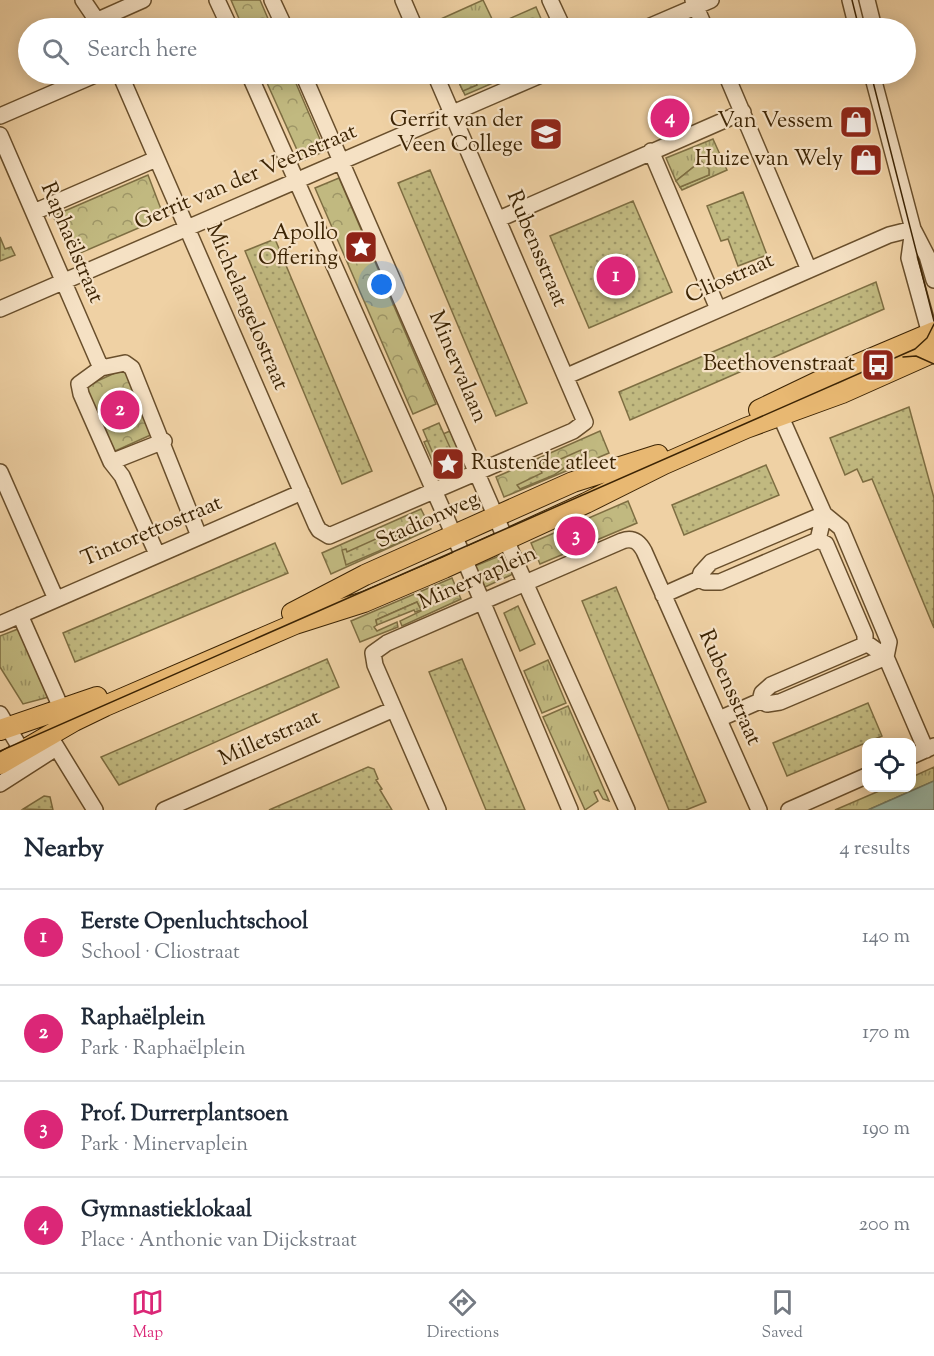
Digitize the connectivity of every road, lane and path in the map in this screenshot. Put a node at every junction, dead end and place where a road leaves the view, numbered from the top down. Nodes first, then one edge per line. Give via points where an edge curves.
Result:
1 (83, 0) edge
2 (143, 0) edge
3 (217, 0) edge
4 (272, 0) edge
5 (403, 0) edge
6 (550, 0) edge
7 (711, 0) edge
8 (850, 0) edge
9 (867, 0) edge
10 (694, 3) edge
11 (96, 18) edge
12 (111, 18) edge
13 (225, 18) edge
14 (280, 18) edge
15 (411, 18) edge
16 (558, 18) edge
17 (665, 18) edge
18 (701, 18) edge
19 (854, 18) edge
20 (872, 18) edge
21 (74, 84) edge
22 (124, 84) edge
23 (253, 84) edge
24 (308, 84) edge
25 (439, 84) edge
26 (520, 84) edge
27 (730, 84) edge
28 (877, 84) edge
29 (743, 112) junction
30 (452, 113) junction
31 (0, 116) edge
32 (0, 135) edge
33 (651, 151) junction
34 (156, 159) junction
35 (344, 162) junction
36 (297, 182) junction
37 (34, 212) junction
38 (499, 219) junction
39 (187, 229) junction
40 (913, 229) junction
41 (809, 270) junction
42 (934, 280) edge
43 (63, 282) junction
44 (0, 309) edge
45 (718, 309) junction
46 (933, 341) edge
47 (101, 368) junction
48 (567, 376) junction
49 (778, 409) junction
50 (164, 441) junction
51 (111, 462) junction
52 (0, 472) edge
53 (477, 473) junction
54 (302, 492) junction
55 (434, 492) junction
56 (824, 514) junction
57 (496, 517) junction
58 (200, 536) junction
59 (454, 536) junction
60 (506, 540) junction
61 (818, 540) junction
62 (644, 551) joint
63 (157, 554) junction
64 (465, 559) junction
65 (699, 579) junction
66 (525, 583) junction
67 (663, 595) junction
68 (56, 598) junction
69 (483, 601) junction
70 (20, 615) junction
71 (0, 624) edge
72 (865, 642) junction
73 (886, 657) junction
74 (760, 701) junction
75 (394, 709) junction
76 (62, 710) junction
77 (718, 719) junction
78 (2, 724) edge
79 (52, 742) junction
80 (930, 748) edge
81 (22, 751) junction
82 (916, 754) edge
83 (0, 764) edge
84 (862, 778) edge
85 (0, 784) edge
86 (95, 810) edge
87 (164, 810) edge
88 (438, 810) edge
89 (570, 810) edge
90 (627, 810) edge
91 (759, 810) edge
92 (789, 810) edge

1 - 11 street
2 - 12 street
3 - 13 street
4 - 14 street
5 - 15 street
6 - 16 street
7 - 10 street
8 - 19 street
9 - 20 street
10 - 17 street
10 - 18 street
21 - 31 street
22 - 34 street, Michelangelostraat
23 - 36 street
24 - 35 street, Minervalaan
25 - 30 street, Rubensstraat
26 - 30 street, Gerrit van der Veenstraat
27 - 29 street
28 - 40 street
29 - 33 street
29 - 41 street
30 - 35 street, Gerrit van der Veenstraat
30 - 38 street, Rubensstraat
32 - 37 street, Raphaëlstraat
33 - 38 street
33 - 45 street
34 - 37 street
34 - 39 street, Michelangelostraat
35 - 36 street, Gerrit van der Veenstraat
35 - 53 street, Minervalaan
36 - 39 street, Gerrit van der Veenstraat
36 - 55 street
37 - 43 street, Raphaëlstraat
38 - 48 street, Rubensstraat
39 - 43 street, Gerrit van der Veenstraat
39 - 54 street, Michelangelostraat
40 - 41 street, Cliostraat via 889,235
40 - 42 street
40 - 46 street via 909,258
41 - 45 street, Cliostraat
43 - 44 street, Gerrit van der Veenstraat
43 - 47 street, Raphaëlstraat
45 - 48 street, Cliostraat
46 - 49 main road, Stadionweg via 830,376
47 - 50 street via 125,363 132,368
47 - 51 street via 80,384 81,394
48 - 53 street via 585,422 573,431
49 - 56 street
49 - 57 main road, Stadionweg via 658,455 573,482
49 - 60 main road, Stadionweg
50 - 51 street
50 - 58 street via 167,459
51 - 63 street via 122,476
52 - 68 street
53 - 55 street
53 - 57 street, Minervalaan
54 - 55 street via 319,530 329,536
54 - 58 street, Tintorettostraat
55 - 59 street
56 - 61 street
56 - 65 street via 711,562
56 - 73 street via 841,528 888,642
57 - 59 main road, Stadionweg
57 - 60 street, Minervalaan
58 - 63 street, Tintorettostraat
59 - 64 street
59 - 76 main road, Stadionweg via 365,575 296,612
60 - 64 main road, Stadionweg
60 - 66 street, Minervalaan
61 - 65 street via 720,582
61 - 72 street via 826,544
62 - 66 street, Minervaplein via 637,542 626,540
62 - 67 street, Rubensstraat
63 - 68 street, Tintorettostraat
64 - 69 street
64 - 79 main road, Stadionweg via 364,602 295,624 95,711
65 - 67 street
66 - 69 street, Minervaplein
66 - 90 street, Minervalaan
67 - 77 street, Rubensstraat
68 - 70 street, Tintorettostraat
69 - 75 street, Minervaplein via 373,653
69 - 89 street
70 - 71 street, Tintorettostraat
70 - 76 street
72 - 73 street
72 - 74 street via 771,685
73 - 74 street via 780,702
73 - 80 street
74 - 77 street
75 - 87 street, Milletstraat
75 - 88 street
76 - 78 main road, Stadionweg
77 - 91 street, Rubensstraat
78 - 81 street
79 - 81 main road, Stadionweg
79 - 85 street
79 - 86 street
80 - 82 street
81 - 83 main road, Stadionweg
84 - 92 street

